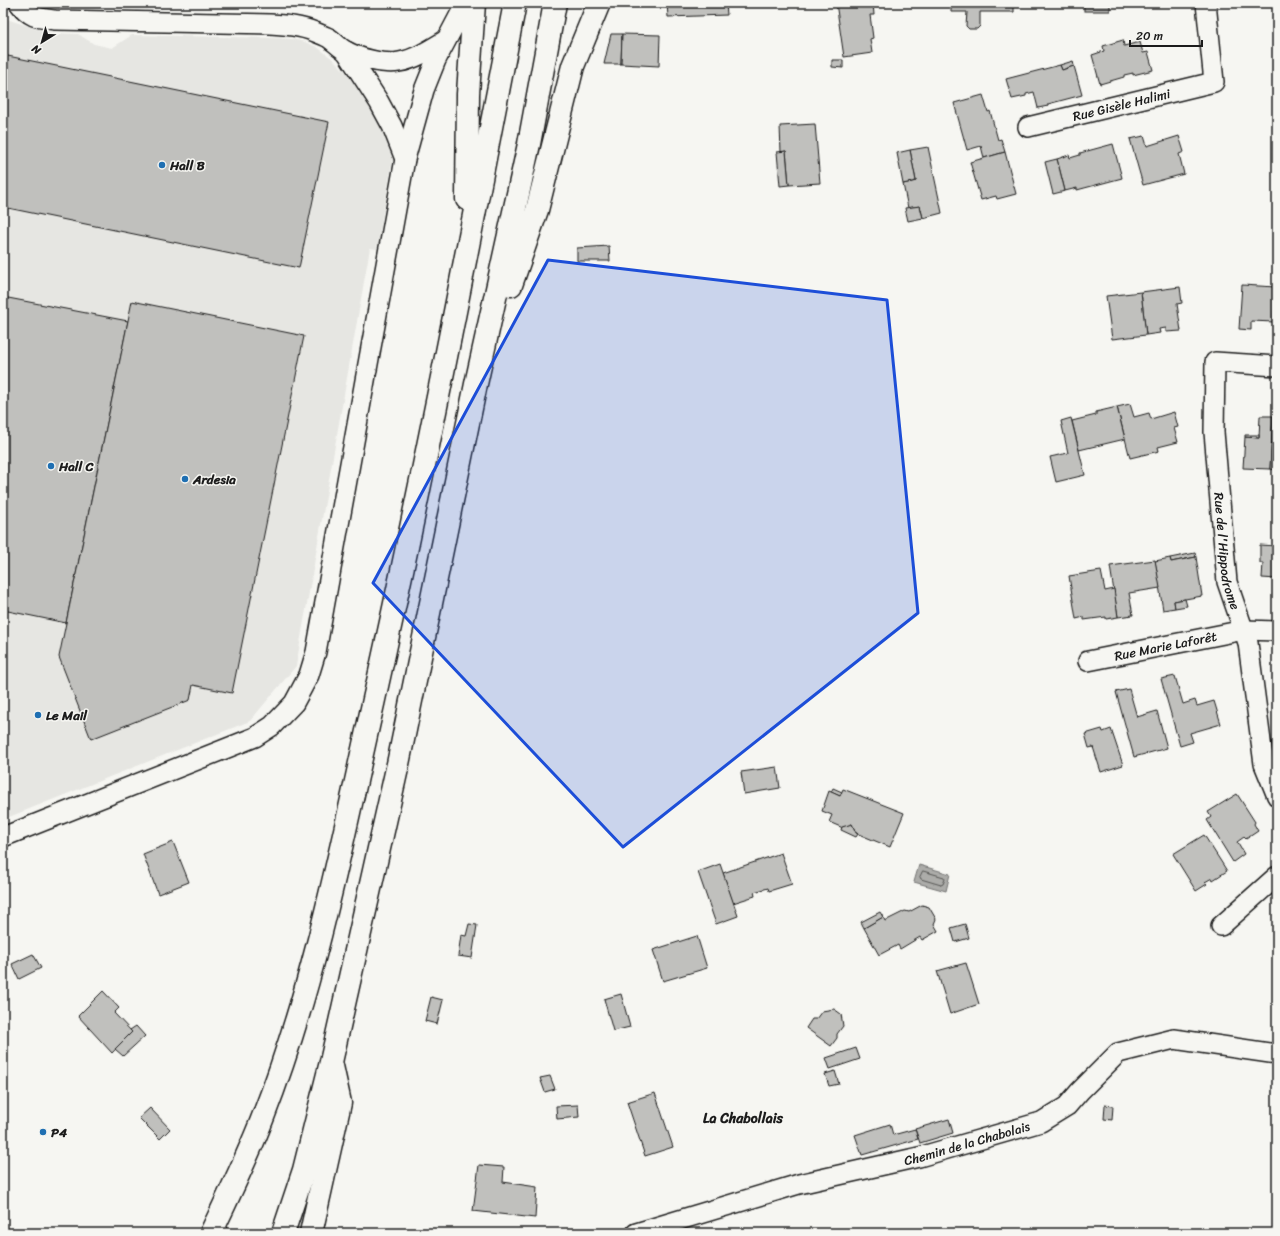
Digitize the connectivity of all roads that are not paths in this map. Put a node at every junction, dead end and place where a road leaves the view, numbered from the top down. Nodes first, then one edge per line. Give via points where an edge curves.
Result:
1 (19, 3) edge
2 (466, 3) edge
3 (474, 3) edge
4 (515, 3) edge
5 (555, 3) edge
6 (599, 3) edge
7 (1206, 3) edge
8 (446, 40) junction
9 (346, 51) junction
10 (1028, 127) dead end
11 (405, 159) junction
12 (467, 251) junction
13 (1277, 366) edge
14 (476, 384) junction
15 (1244, 630) junction
16 (1277, 631) edge
17 (1088, 661) dead end
18 (1277, 796) edge
19 (3, 837) edge
20 (1277, 876) edge
21 (1221, 926) dead end
22 (1277, 1054) edge
23 (331, 1062) junction
24 (211, 1233) edge
25 (283, 1233) edge
26 (311, 1233) edge
27 (636, 1233) edge

1 - 9 street via 26,12 55,20 270,24 302,27 329,38
2 - 8 street
3 - 12 highway via 468,94
4 - 12 highway
5 - 14 highway via 530,144
6 - 14 highway via 572,66 537,210
7 - 10 street, Rue Gisèle Halimi via 1214,82
8 - 9 street via 421,55 399,62 377,62
8 - 11 street via 424,90
9 - 11 street via 392,126
11 - 19 street via 316,652 309,675 294,703 272,726 255,737
12 - 24 highway via 382,662 332,887 290,1038 264,1116
13 - 15 street, Rue de l'Hippodrome via 1215,362 1214,432 1227,582
14 - 23 highway via 398,764
15 - 16 street, Rue Marie Laforêt
15 - 17 street, Rue Marie Laforêt
15 - 18 street, Rue de l'Hippodrome via 1248,643 1264,764
20 - 21 street
22 - 27 street, Chemin de la Chabolais via 1174,1039 1118,1053 1067,1106 1041,1122 919,1157 800,1184
23 - 25 highway via 304,1170
23 - 26 highway via 340,1103

